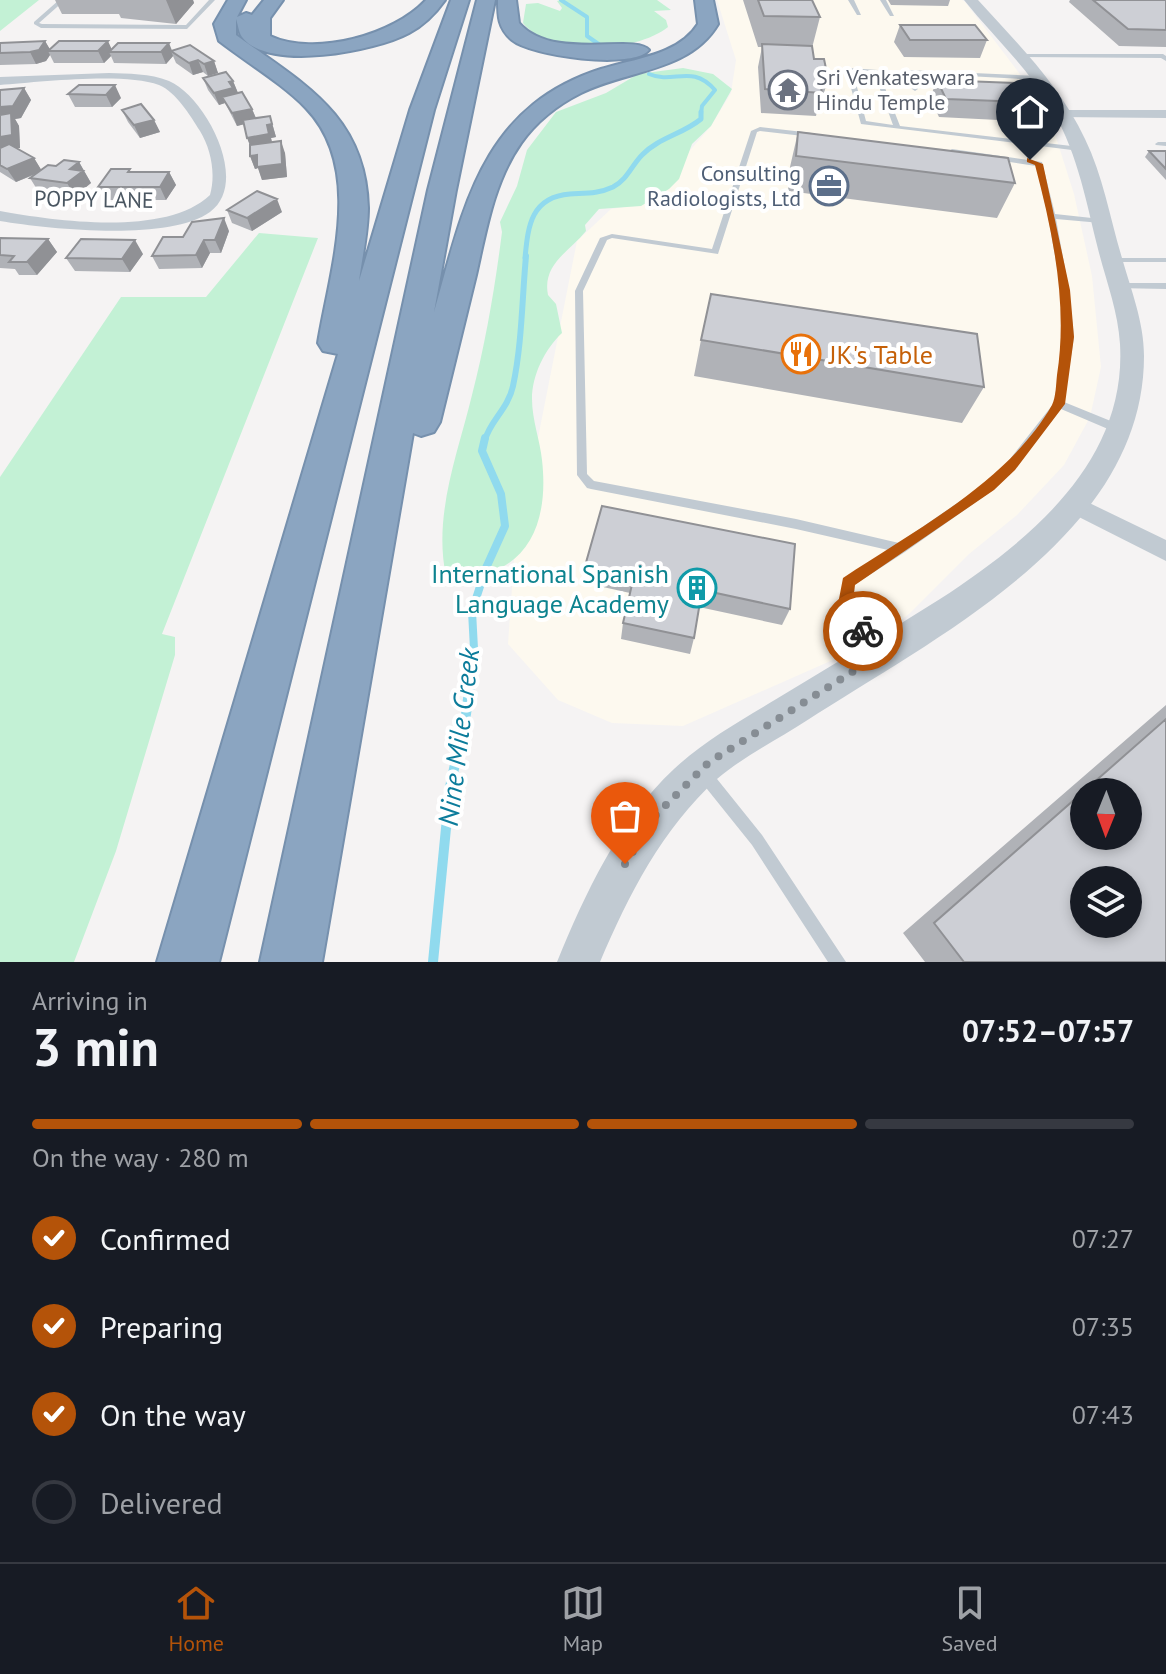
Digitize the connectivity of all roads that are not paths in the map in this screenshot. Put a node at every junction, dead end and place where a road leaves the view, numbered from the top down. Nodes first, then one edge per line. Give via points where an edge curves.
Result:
1 (62, 0) edge
2 (212, 0) edge
3 (237, 0) edge
4 (258, 0) edge
5 (274, 0) edge
6 (436, 0) edge
7 (460, 0) edge
8 (486, 0) edge
9 (507, 0) edge
10 (683, 0) edge
11 (704, 0) edge
12 (851, 0) edge
13 (883, 0) edge
14 (971, 0) edge
15 (859, 14) dead end
16 (892, 15) dead end
17 (258, 40) junction
18 (1022, 56) junction
19 (1166, 59) edge
20 (994, 75) junction
21 (1010, 76) junction
22 (1040, 78) junction
23 (0, 81) edge
24 (998, 84) edge
25 (915, 89) dead end
26 (1064, 114) junction
27 (1166, 114) edge
28 (1033, 117) dead end
29 (897, 127) junction
30 (820, 136) edge
31 (1080, 149) junction
32 (940, 150) edge
33 (0, 216) edge
34 (1052, 216) junction
35 (1101, 221) junction
36 (1112, 260) junction
37 (1166, 260) edge
38 (1119, 286) junction
39 (1166, 286) edge
40 (1059, 404) junction
41 (334, 428) junction
42 (1119, 429) junction
43 (1077, 506) junction
44 (901, 548) junction
45 (1166, 551) edge
46 (369, 565) junction
47 (879, 655) junction
48 (701, 770) junction
49 (188, 962) edge
50 (291, 962) edge
51 (578, 962) edge
52 (838, 962) edge

1 - 2 lane via 36,23 187,27
3 - 41 highway via 224,24 226,37 316,104 343,146 351,178 354,209 335,332
4 - 17 highway via 245,24
5 - 17 highway via 260,18
6 - 17 highway via 410,26 370,42 309,48
7 - 41 highway via 422,110
8 - 46 highway via 442,190
9 - 10 highway via 509,24 522,37 555,48 608,53 654,46 681,32 686,18
11 - 46 highway via 708,24 697,41 564,93 534,113 504,149 476,216 421,422
12 - 15 lane
13 - 16 lane
14 - 18 street
18 - 19 lane
18 - 22 street
20 - 21 lane
20 - 24 lane
20 - 25 lane via 908,71
21 - 22 lane
21 - 28 lane
22 - 26 street
23 - 33 street, POPPY LANE via 146,79 171,86 212,141 219,187 211,204 167,223 75,224
26 - 27 street
26 - 31 street
29 - 29 lane via 863,123 849,70 876,71
29 - 31 lane
30 - 44 lane via 754,131 715,252 604,238 579,291 582,475 591,485
31 - 35 street
32 - 34 lane via 1039,164
34 - 35 lane
34 - 40 lane via 1069,337
35 - 36 street
36 - 37 lane
36 - 38 street
38 - 39 lane
38 - 42 street via 1133,357
40 - 42 lane
40 - 44 lane via 989,487
41 - 49 highway
42 - 43 street
43 - 45 street
43 - 47 street via 1001,577
44 - 47 lane via 848,582 845,604
46 - 50 highway
47 - 48 street
48 - 51 street via 655,816 610,888
48 - 52 lane via 757,840

